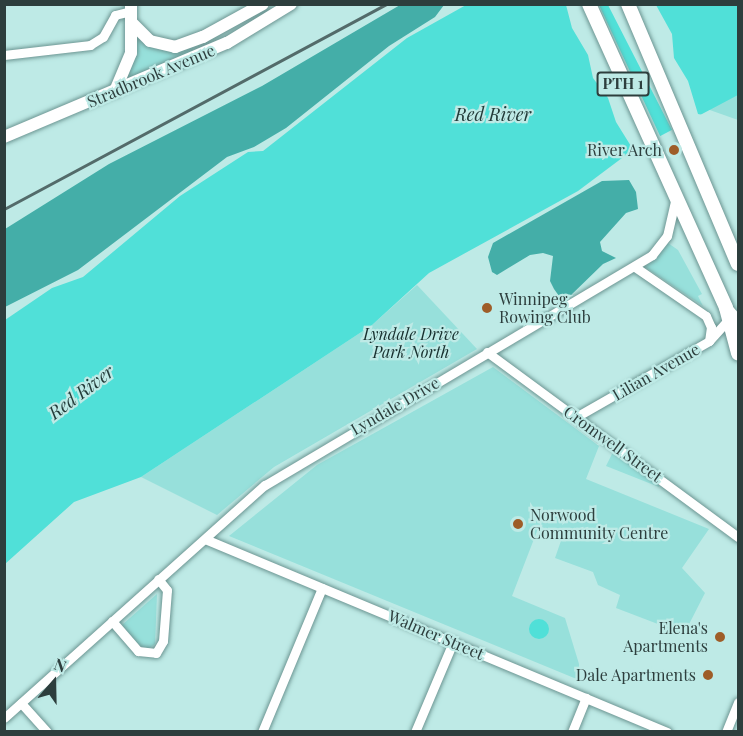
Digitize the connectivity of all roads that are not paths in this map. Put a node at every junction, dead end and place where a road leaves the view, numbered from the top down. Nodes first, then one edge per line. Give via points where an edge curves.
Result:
1 (263, 4) edge
2 (291, 4) edge
3 (590, 4) edge
4 (628, 4) edge
5 (132, 13) edge
6 (4, 55) edge
7 (115, 90) junction
8 (4, 137) edge
9 (677, 193) junction
10 (723, 224) junction
11 (738, 244) edge
12 (738, 264) edge
13 (635, 267) junction
14 (731, 316) edge
15 (709, 341) junction
16 (487, 352) junction
17 (738, 353) edge
18 (576, 417) junction
19 (738, 537) edge
20 (205, 539) junction
21 (159, 579) junction
22 (322, 588) junction
23 (112, 621) junction
24 (453, 642) junction
25 (586, 698) junction
26 (738, 702) edge
27 (21, 703) junction
28 (4, 718) edge
29 (47, 732) edge
30 (262, 732) edge
31 (416, 732) edge
32 (572, 732) edge
33 (667, 732) edge
34 (726, 732) edge

1 - 5 main road, Stradbrook Avenue via 203,38 175,47 150,41
2 - 7 main road, Stradbrook Avenue via 227,43
3 - 9 highway, PTH 1
4 - 10 highway, PTH 1
5 - 6 street via 115,15 103,37 90,45
5 - 7 main road via 131,53
7 - 8 main road, Stradbrook Avenue
9 - 13 street, Lyndale Drive via 666,240
9 - 14 highway, PTH 1
10 - 11 main road
10 - 12 highway, PTH 1
13 - 15 street via 706,316 711,327
13 - 16 street, Lyndale Drive
14 - 15 street, Lilian Avenue
14 - 17 highway, PTH 1
15 - 18 street, Lilian Avenue
16 - 18 street, Cromwell Street
16 - 20 street, Lyndale Drive via 307,457 265,485
18 - 19 street, Cromwell Street
20 - 21 street, Lyndale Drive
20 - 22 street, Walmer Street
21 - 23 street, Lyndale Drive
21 - 23 street via 167,590 163,641 156,652 138,651
22 - 24 street, Walmer Street
22 - 30 street
23 - 27 street, Lyndale Drive
24 - 25 street, Walmer Street
24 - 31 street
25 - 32 street
25 - 33 street, Walmer Street
26 - 34 street
27 - 28 street, Lyndale Drive
27 - 29 street

